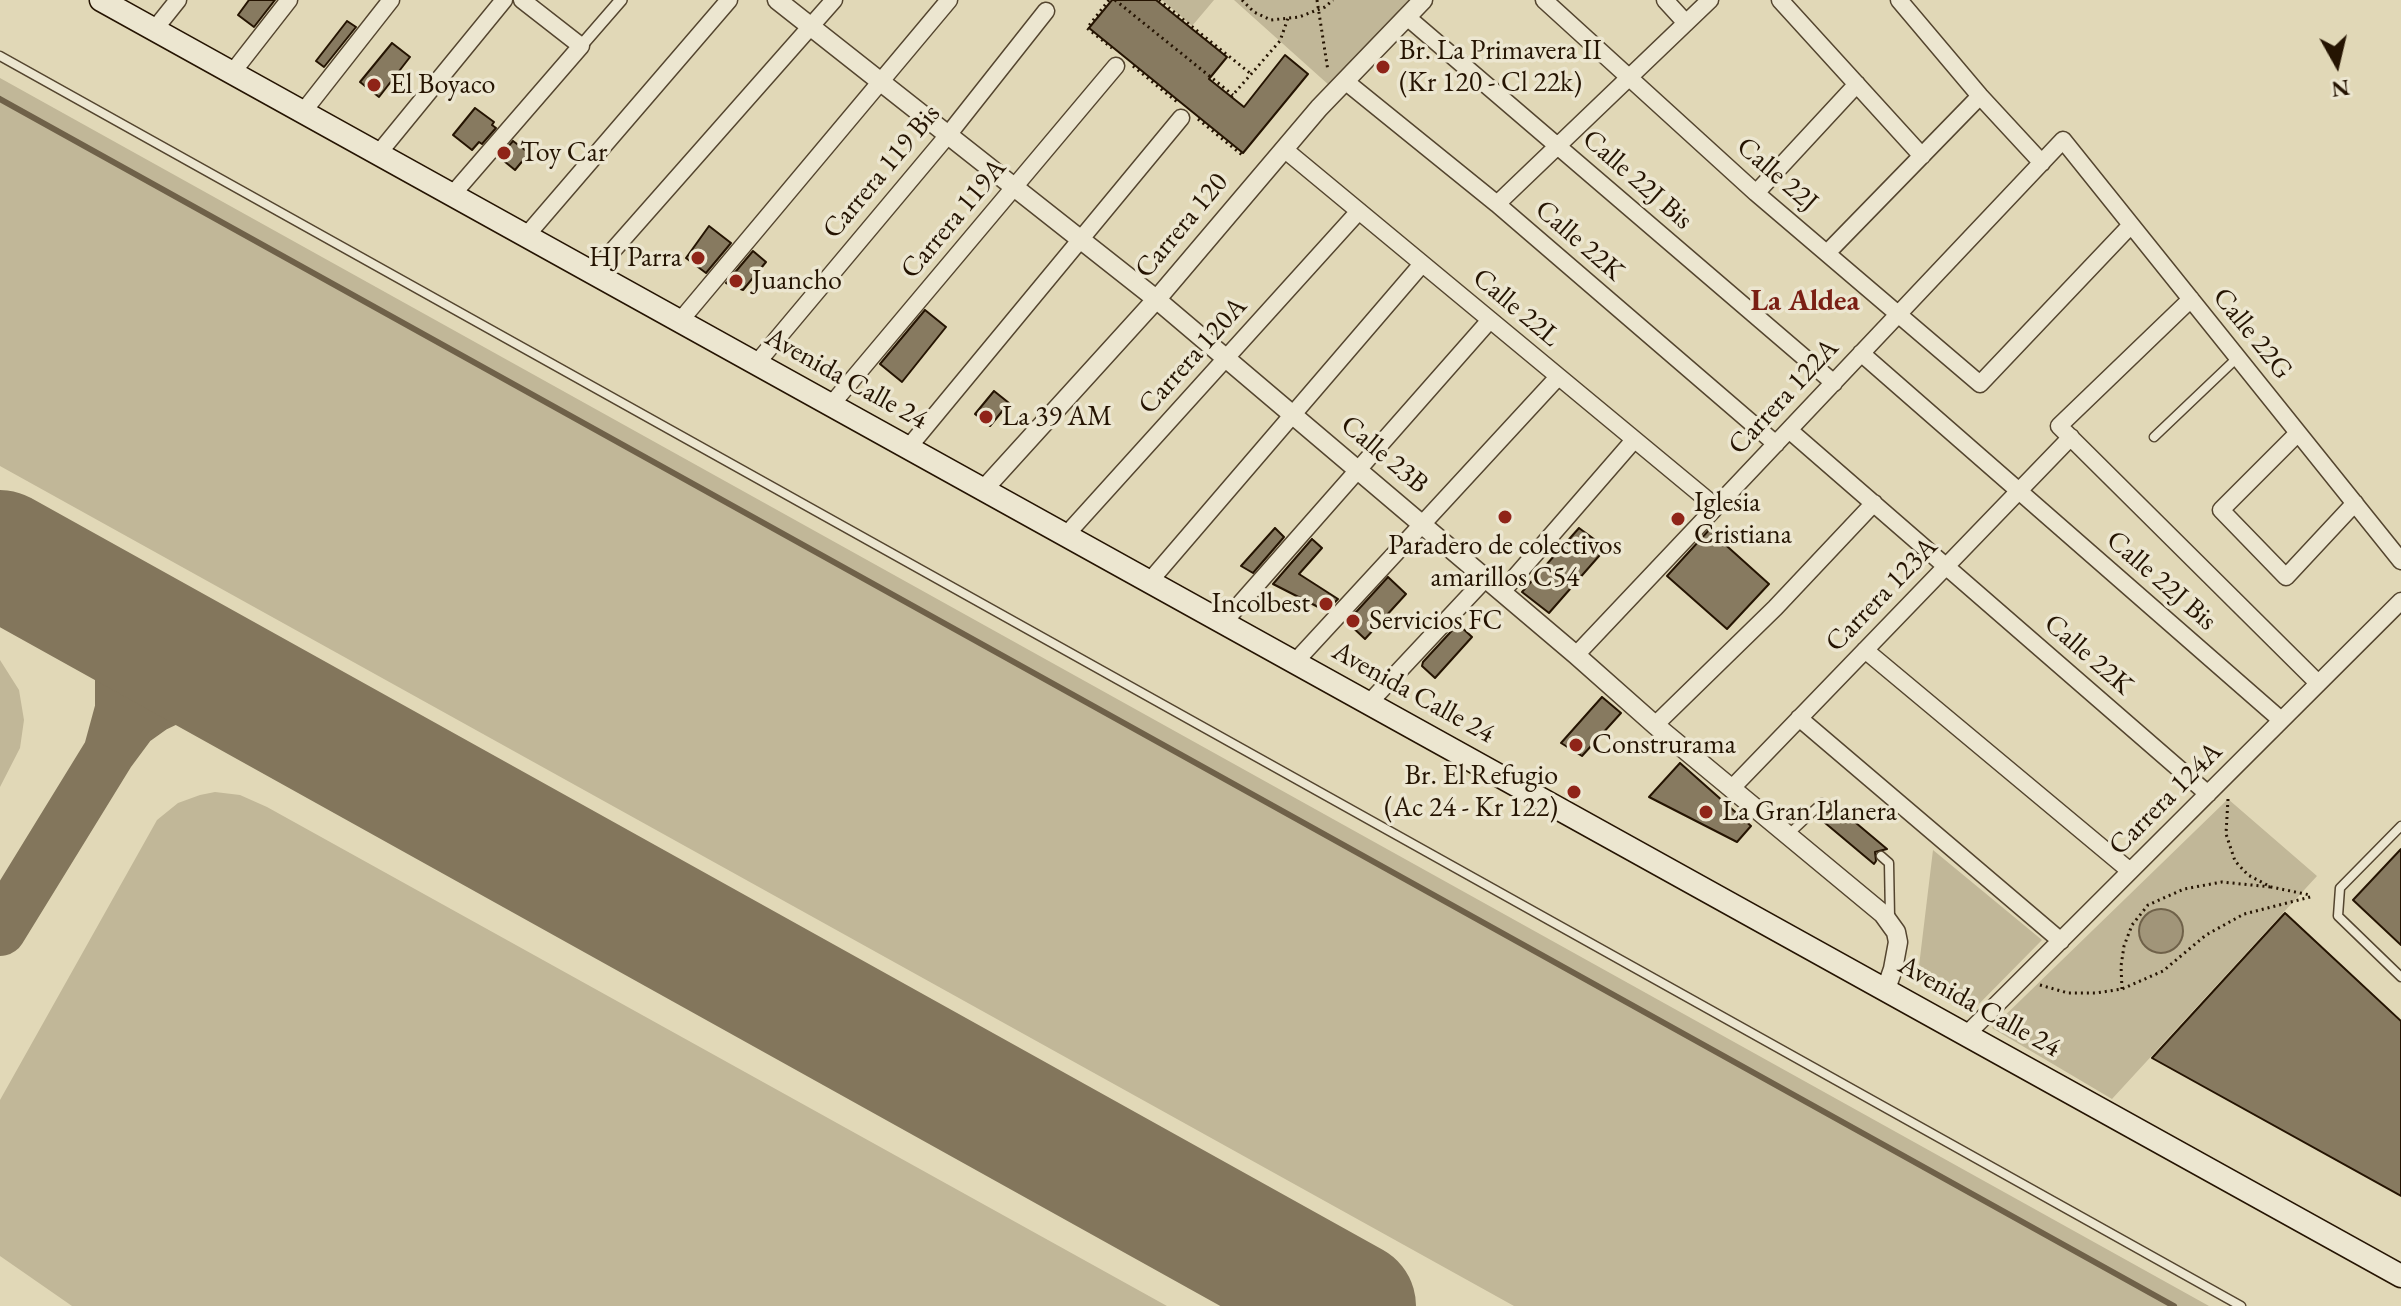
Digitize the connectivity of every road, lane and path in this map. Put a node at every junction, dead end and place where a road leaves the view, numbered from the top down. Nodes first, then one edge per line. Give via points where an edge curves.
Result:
1 (101, 0) edge
2 (178, 0) edge
3 (289, 0) edge
4 (391, 0) edge
5 (504, 0) edge
6 (522, 0) edge
7 (621, 0) edge
8 (729, 0) edge
9 (777, 0) edge
10 (834, 0) edge
11 (949, 0) edge
12 (1109, 0) edge
13 (1115, 0) edge
14 (1159, 0) edge
15 (1242, 0) edge
16 (1317, 0) edge
17 (1333, 0) edge
18 (1423, 0) edge
19 (1665, 0) edge
20 (1710, 0) edge
21 (1780, 0) edge
22 (1899, 0) edge
23 (1553, 3) edge
24 (1318, 9) junction
25 (1046, 11) dead end
26 (1407, 17) junction
27 (1288, 18) junction
28 (1686, 23) junction
29 (811, 26) junction
30 (154, 30) junction
31 (581, 46) junction
32 (0, 56) edge
33 (1116, 66) dead end
34 (232, 73) junction
35 (1251, 74) junction
36 (1630, 77) junction
37 (880, 81) junction
38 (1345, 81) junction
39 (1857, 84) junction
40 (1331, 95) junction
41 (1980, 96) junction
42 (303, 112) junction
43 (1186, 113) junction
44 (948, 135) junction
45 (2063, 140) joint
46 (1557, 146) junction
47 (1284, 149) junction
48 (378, 154) junction
49 (1242, 155) dead end
50 (1922, 156) junction
51 (2042, 163) junction
52 (1015, 187) junction
53 (1756, 193) junction
54 (452, 195) junction
55 (1497, 204) junction
56 (1359, 211) junction
57 (2131, 225) junction
58 (526, 236) junction
59 (1081, 240) junction
60 (1827, 253) junction
61 (1422, 264) junction
62 (593, 273) junction
63 (1156, 299) junction
64 (2191, 299) junction
65 (1898, 314) junction
66 (1490, 320) junction
67 (680, 321) junction
68 (1861, 353) junction
69 (2238, 357) junction
70 (1226, 358) junction
71 (756, 364) junction
72 (1558, 377) junction
73 (1834, 383) junction
74 (831, 405) junction
75 (1293, 415) junction
76 (1789, 430) junction
77 (2065, 431) junction
78 (2298, 433) junction
79 (2154, 437) dead end
80 (1634, 440) junction
81 (1776, 444) junction
82 (908, 448) junction
83 (1358, 470) junction
84 (984, 489) junction
85 (2019, 491) junction
86 (1874, 503) junction
87 (2355, 503) junction
88 (1716, 507) junction
89 (1422, 524) junction
90 (1066, 535) junction
91 (2401, 561) edge
92 (1946, 566) junction
93 (1486, 578) junction
94 (1149, 582) junction
95 (1502, 592) junction
96 (2401, 601) edge
97 (1224, 622) junction
98 (1865, 650) junction
99 (1576, 655) junction
100 (1295, 662) junction
101 (2318, 683) junction
102 (1369, 703) junction
103 (1799, 718) junction
104 (2281, 720) junction
105 (1655, 725) junction
106 (2232, 770) junction
107 (1731, 789) junction
108 (2208, 794) junction
109 (1826, 807) dead end
110 (2401, 826) edge
111 (1787, 835) junction
112 (1881, 856) dead end
113 (2130, 871) junction
114 (2271, 887) junction
115 (1890, 921) junction
116 (2061, 941) junction
117 (2401, 977) edge
118 (2021, 981) junction
119 (1886, 989) junction
120 (2122, 989) junction
121 (1967, 1034) junction
122 (2401, 1276) edge
123 (2241, 1306) edge

1 - 30 main road, Avenida Calle 24
2 - 30 street
3 - 34 street
4 - 42 street
5 - 48 street
6 - 31 street
7 - 31 street
8 - 58 street
9 - 29 street, Calle 23B
10 - 29 street
11 - 37 street
12 - 43 path via 1087,28
13 - 35 path via 1232,96
14 - 35 path
15 - 27 path via 1271,20
16 - 24 path
17 - 24 path
18 - 26 street, Carrera 120
19 - 28 street
20 - 28 street
21 - 39 street
22 - 41 street
23 - 36 street, Calle 22J
24 - 27 path
24 - 40 path
25 - 44 street, Carrera 119 Bis
26 - 38 street, Carrera 120
26 - 46 street, Calle 22J Bis
27 - 35 path via 1280,41
28 - 36 street
29 - 37 street, Calle 23B
29 - 62 street
30 - 34 main road, Avenida Calle 24
31 - 54 street
32 - 123 lane
33 - 52 street, Carrera 119A
34 - 42 main road, Avenida Calle 24
36 - 46 street
36 - 53 street, Calle 22J
37 - 44 street, Calle 23B
37 - 67 street
38 - 40 street, Carrera 120
38 - 55 street, Calle 22K
39 - 50 street
39 - 53 street
40 - 47 street, Carrera 120
41 - 50 street
41 - 51 street
42 - 48 main road, Avenida Calle 24
43 - 49 path
43 - 59 street
44 - 52 street, Calle 23B
44 - 71 street, Carrera 119 Bis
45 - 51 street, Carrera 122A
45 - 57 street, Calle 22G
46 - 55 street
46 - 73 street, Calle 22J Bis
47 - 56 street, Calle 22L
47 - 63 street, Carrera 120
48 - 54 main road, Avenida Calle 24
50 - 60 street
51 - 65 street, Carrera 122A
52 - 59 street, Calle 23B
52 - 74 street, Carrera 119A
53 - 60 street, Calle 22J
54 - 58 main road, Avenida Calle 24
55 - 81 street, Calle 22K
56 - 61 street, Calle 22L
56 - 70 street, Carrera 120A
57 - 64 street, Calle 22G
57 - 65 street, Calle 22J via 1980,384
58 - 62 main road, Avenida Calle 24
59 - 63 street, Calle 23B
59 - 82 street
60 - 65 street, Calle 22J
61 - 66 street, Calle 22L
61 - 75 street
62 - 67 main road, Avenida Calle 24
63 - 70 street, Calle 23B
63 - 84 street, Carrera 120
64 - 69 street, Calle 22G
64 - 77 street, Carrera 123A
65 - 68 street, Carrera 122A
66 - 72 street, Calle 22L
66 - 83 street
67 - 71 main road, Avenida Calle 24
68 - 73 street, Carrera 122A
68 - 85 street, Calle 22J Bis
69 - 78 street, Calle 22G
69 - 79 lane
70 - 75 street, Calle 23B
70 - 90 street, Carrera 120A
71 - 74 main road, Avenida Calle 24
72 - 80 street, Calle 22L
72 - 89 street
73 - 76 street, Carrera 122A
74 - 82 main road, Avenida Calle 24
75 - 83 street, Calle 23B
75 - 94 street
76 - 81 street, Carrera 122A
76 - 86 street, Calle 22K
77 - 85 street, Carrera 123A
77 - 101 street
78 - 87 street, Calle 22G
78 - 87 street via 2221,510 2286,577
80 - 88 street, Calle 22L
80 - 95 street
81 - 88 street, Carrera 122A
82 - 84 main road, Avenida Calle 24
83 - 89 street, Calle 23B
83 - 97 street
84 - 90 main road, Avenida Calle 24
85 - 92 street, Carrera 123A
85 - 104 street, Calle 22J Bis
86 - 92 street, Calle 22K
86 - 105 street
87 - 91 street, Calle 22G
88 - 99 street, Carrera 122A
89 - 93 street, Calle 23B
89 - 100 street
90 - 94 main road, Avenida Calle 24
92 - 98 street, Carrera 123A
92 - 108 street, Calle 22K
93 - 95 street, Calle 23B
93 - 102 street
94 - 97 main road, Avenida Calle 24
95 - 99 street, Calle 23B
96 - 101 street, Carrera 124A
97 - 100 main road, Avenida Calle 24
98 - 103 street, Carrera 123A
98 - 113 street
99 - 105 street, Calle 23B
100 - 102 main road, Avenida Calle 24
101 - 104 street, Carrera 124A
102 - 119 main road, Avenida Calle 24
103 - 107 street, Carrera 123A
103 - 116 street
104 - 106 street, Carrera 124A
105 - 107 street, Calle 23B
106 - 108 street, Carrera 124A
106 - 114 path via 2226,834 2235,861
107 - 111 street, Calle 23B
108 - 113 street, Carrera 124A
109 - 111 lane via 1822,803
110 - 117 lane via 2340,888 2338,916
111 - 115 street, Calle 23B
112 - 115 lane via 1891,874
113 - 116 street, Carrera 124A
114 - 120 path via 2222,882 2184,889 2148,905 2124,946
114 - 120 path via 2314,896 2244,914 2206,935 2163,971
115 - 119 street via 1898,942
116 - 118 street, Carrera 124A
118 - 120 path via 2068,993
118 - 121 street, Carrera 124A
119 - 121 main road, Avenida Calle 24
121 - 122 main road, Avenida Calle 24

